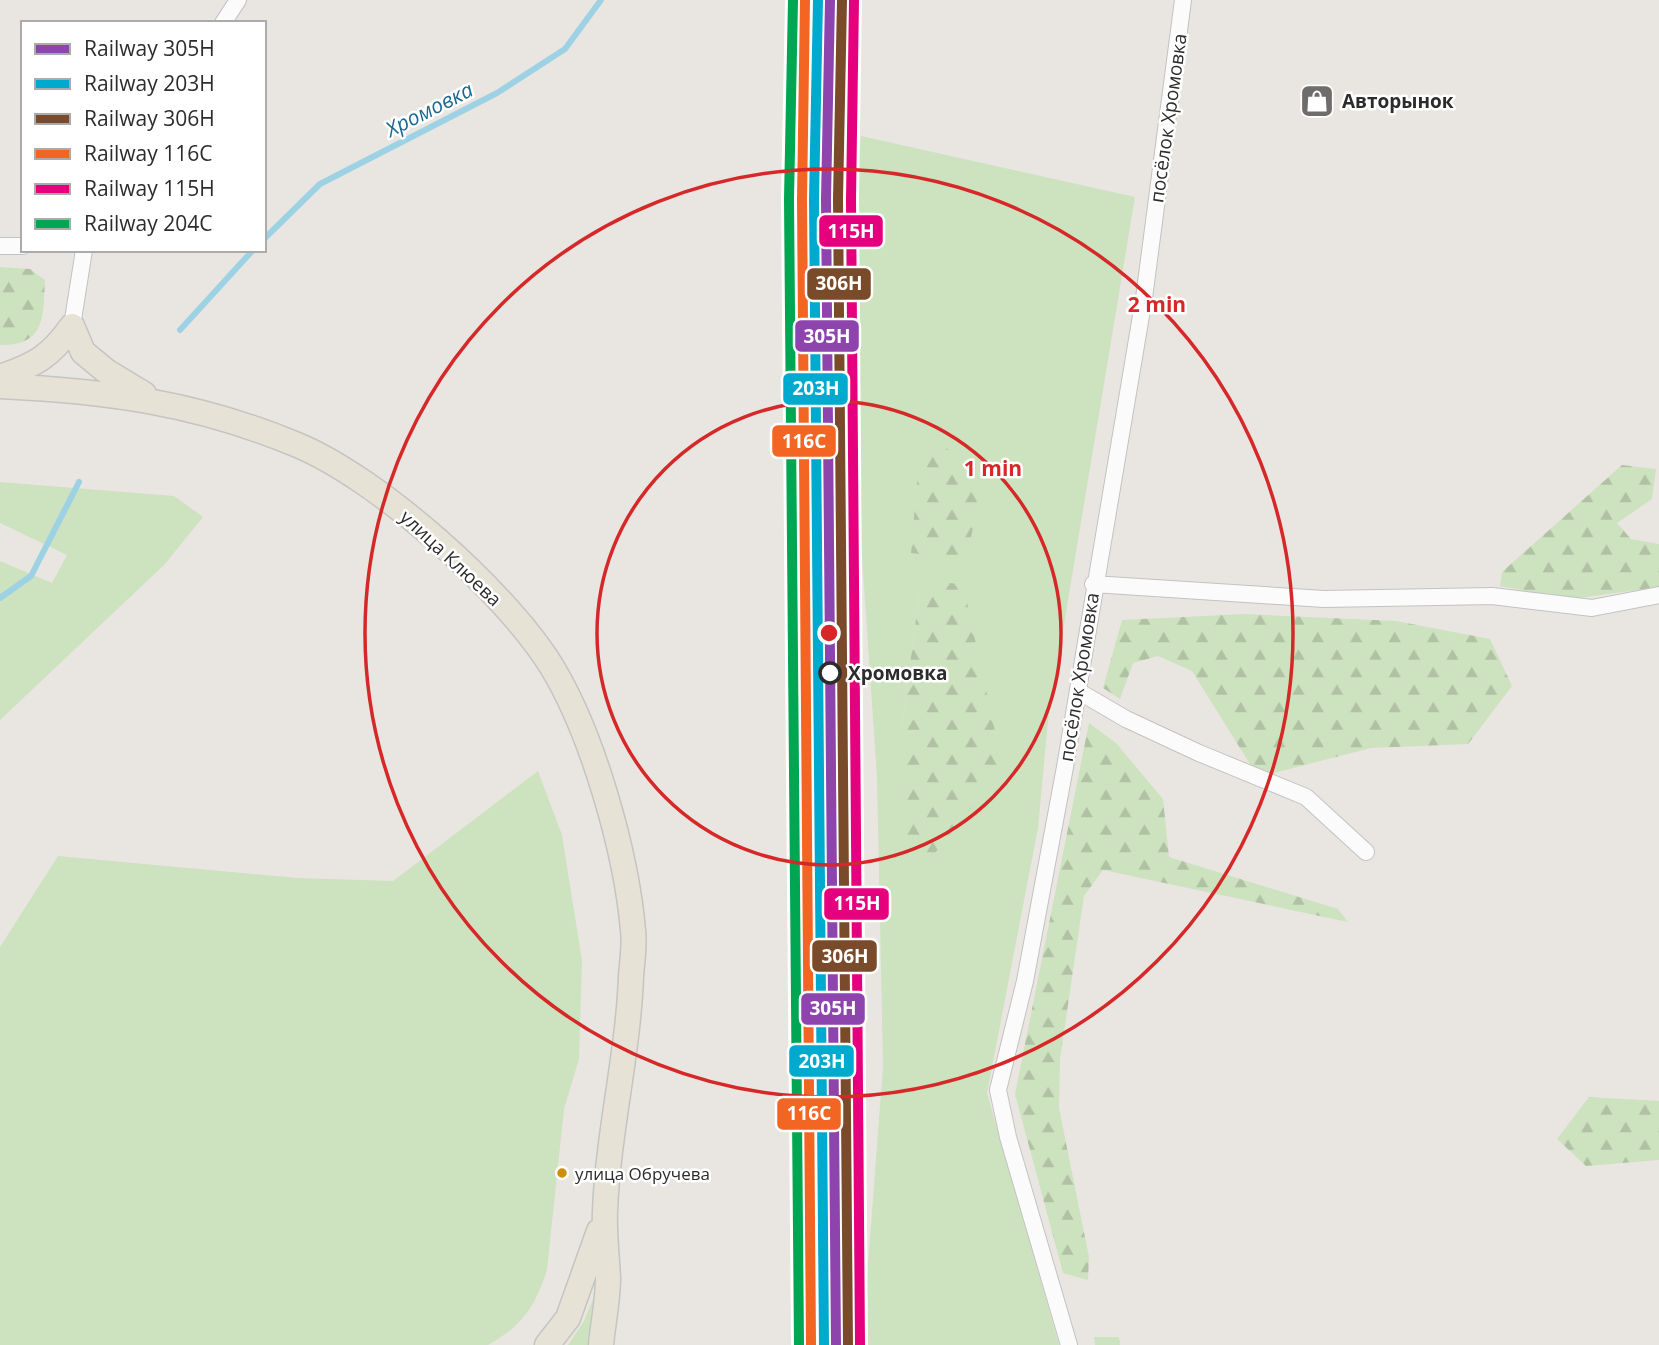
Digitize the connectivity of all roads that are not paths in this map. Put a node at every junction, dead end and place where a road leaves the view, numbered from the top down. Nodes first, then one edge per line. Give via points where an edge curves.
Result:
1 (238, 0) edge
2 (1183, 0) edge
3 (224, 21) edge
4 (0, 246) edge
5 (21, 246) edge
6 (84, 252) edge
7 (72, 326) junction
8 (0, 377) edge
9 (0, 386) edge
10 (154, 400) junction
11 (1093, 584) junction
12 (1659, 595) edge
13 (1078, 691) junction
14 (1366, 852) dead end
15 (605, 1211) junction
16 (547, 1345) edge
17 (601, 1345) edge
18 (1069, 1345) edge

1 - 3 street
2 - 11 street, посёлок Хромовка via 1144,298
4 - 5 street
6 - 7 street
7 - 8 main road via 55,350 33,365
7 - 10 main road via 83,352 106,372
9 - 10 main road, улица Клюева
10 - 15 main road, улица Клюева via 299,445 350,472 475,576 551,667 604,789 634,931 630,1005
11 - 12 street via 1324,599 1492,596 1592,608
11 - 13 street, посёлок Хромовка
13 - 14 street via 1199,753 1306,797
13 - 18 street, посёлок Хромовка via 1026,981 998,1090
15 - 16 main road, улица Клюева via 568,1318
15 - 17 main road, улица Клюева via 608,1282

